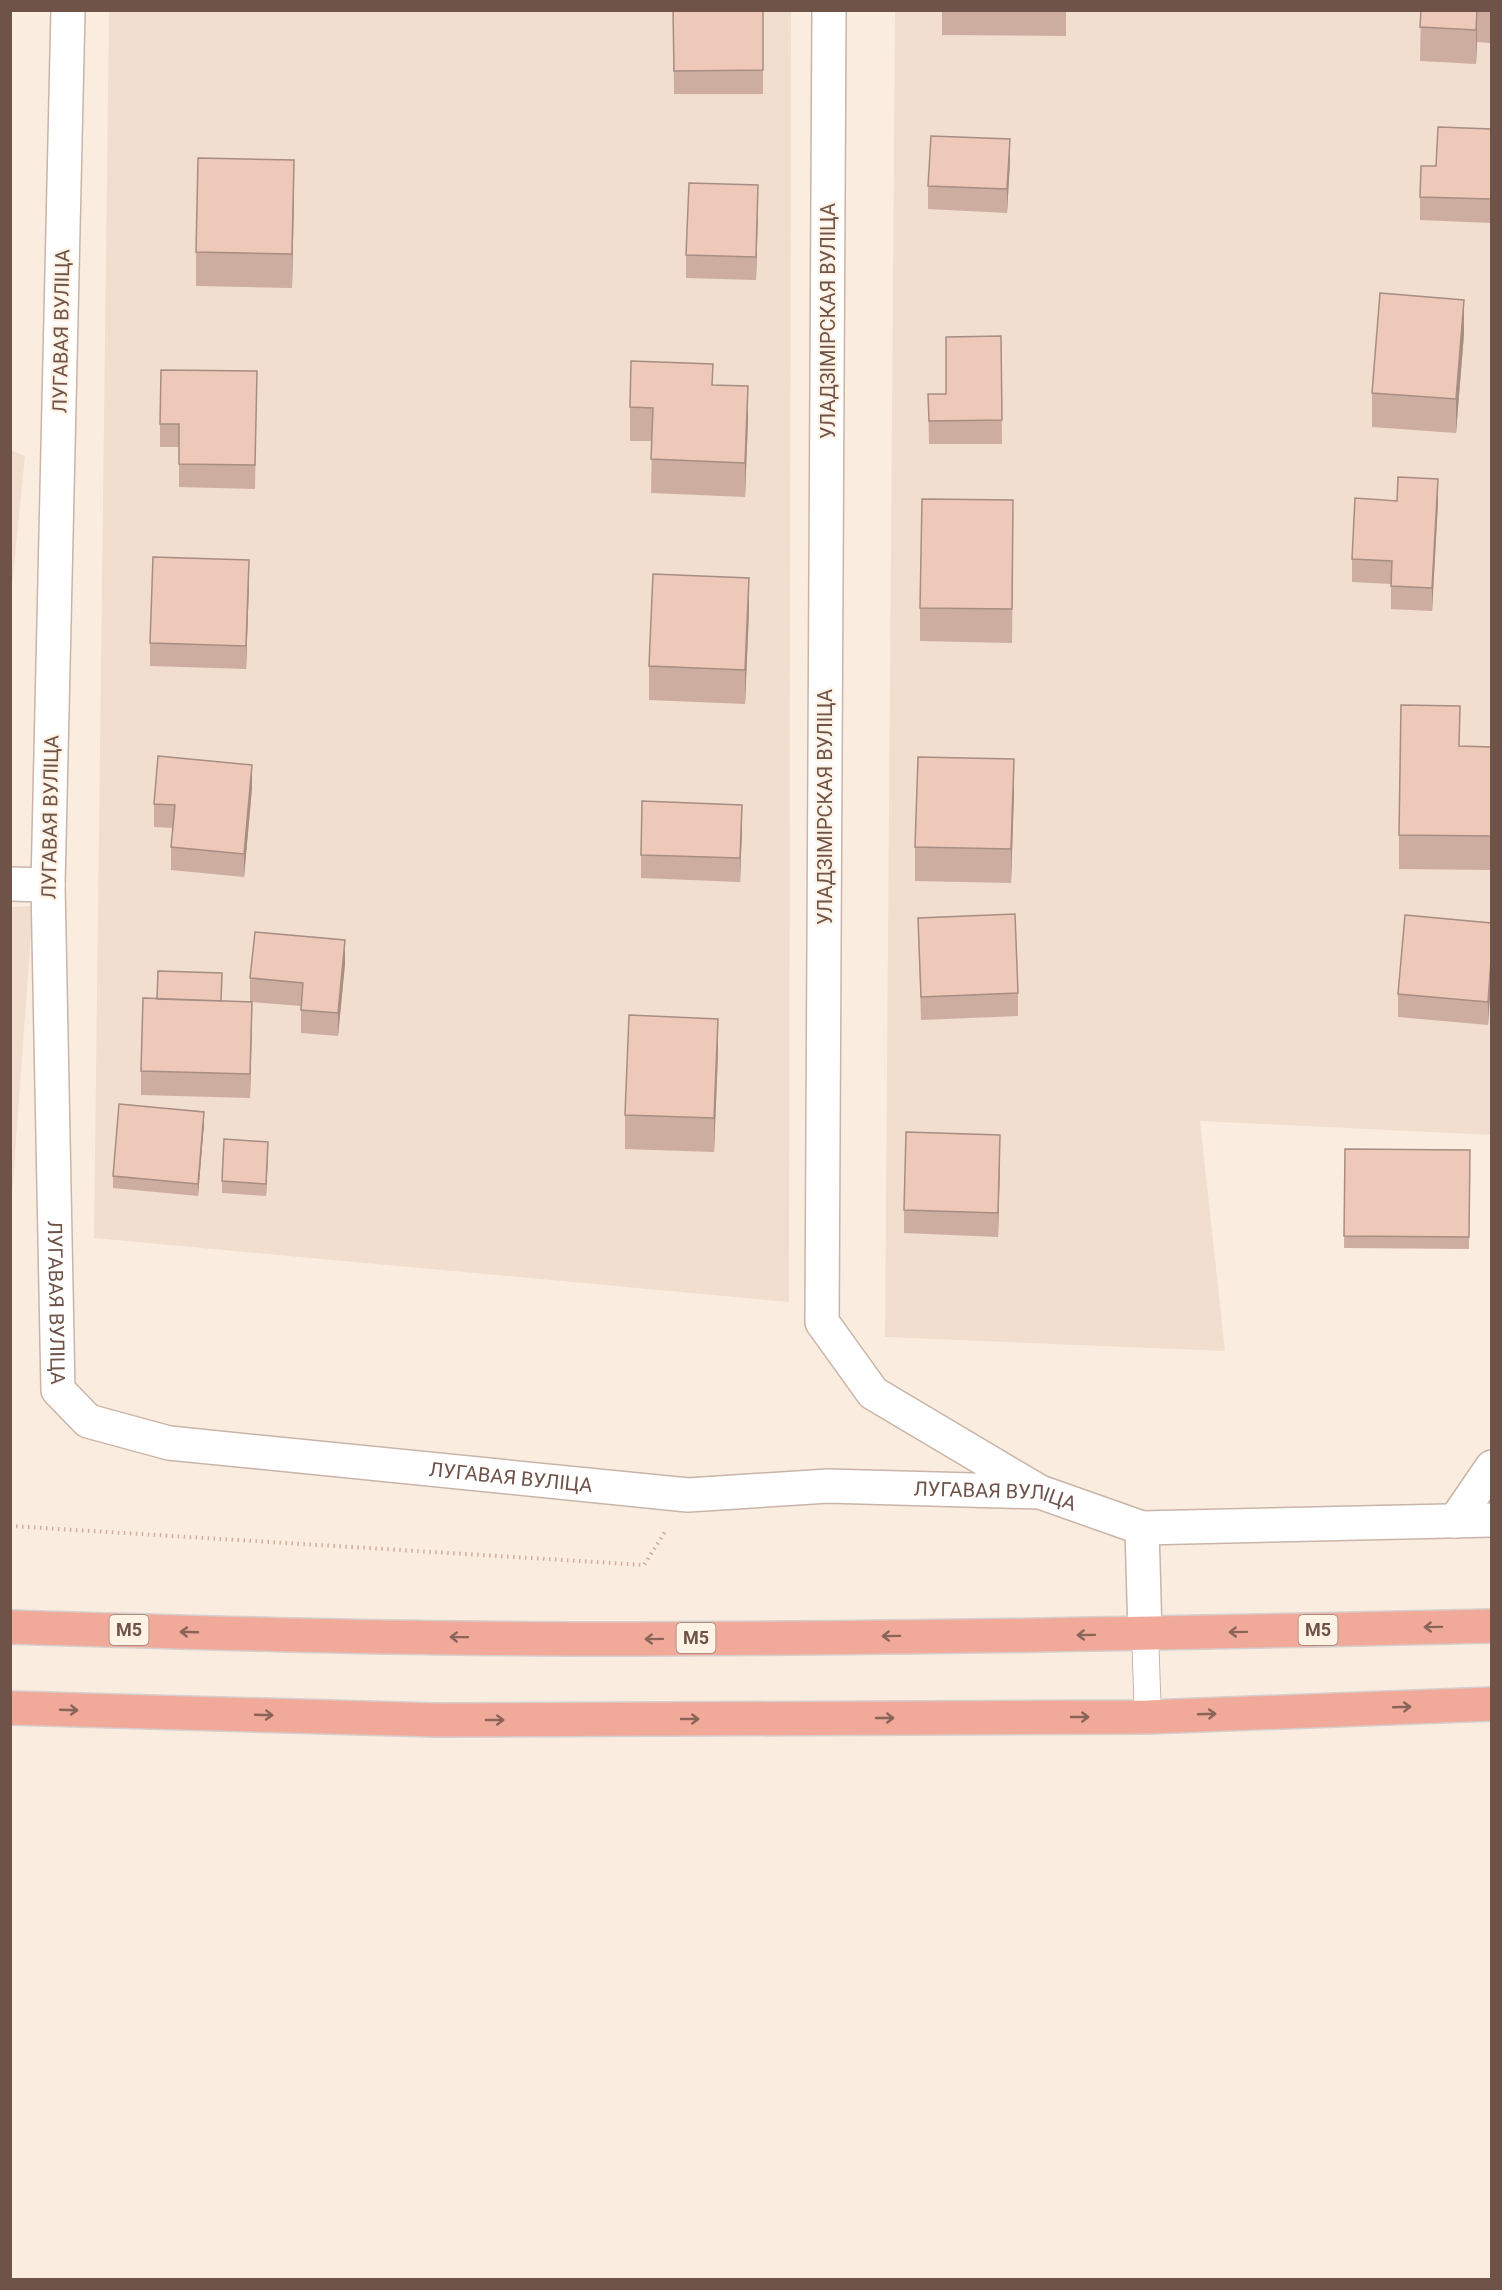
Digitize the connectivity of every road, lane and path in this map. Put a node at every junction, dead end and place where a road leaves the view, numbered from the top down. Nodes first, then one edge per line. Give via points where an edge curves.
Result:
1 (68, 10) edge
2 (829, 10) edge
3 (10, 884) edge
4 (48, 885) junction
5 (1491, 1467) edge
6 (1040, 1492) junction
7 (1491, 1520) edge
8 (1455, 1521) junction
9 (10, 1526) edge
10 (1142, 1528) junction
11 (644, 1565) dead end
12 (1491, 1626) edge
13 (10, 1627) edge
14 (1144, 1634) junction
15 (1491, 1704) edge
16 (10, 1708) edge
17 (1148, 1717) junction

1 - 4 street, ЛУГАВАЯ ВУЛІЦА
2 - 6 street, УЛАДЗІМІРСКАЯ ВУЛІЦА via 822,1322 873,1393
3 - 4 street
4 - 6 street, ЛУГАВАЯ ВУЛІЦА via 58,1390 88,1421 169,1443 688,1495 828,1486
5 - 8 street
6 - 10 street, ЛУГАВАЯ ВУЛІЦА
7 - 8 street, ЛУГАВАЯ ВУЛІЦА
8 - 10 street, ЛУГАВАЯ ВУЛІЦА
9 - 11 path
10 - 14 street
12 -> 14 highway, М5
14 -> 13 highway, М5 via 596,1639
14 - 17 lane
17 -> 15 highway
16 -> 17 highway via 436,1720

